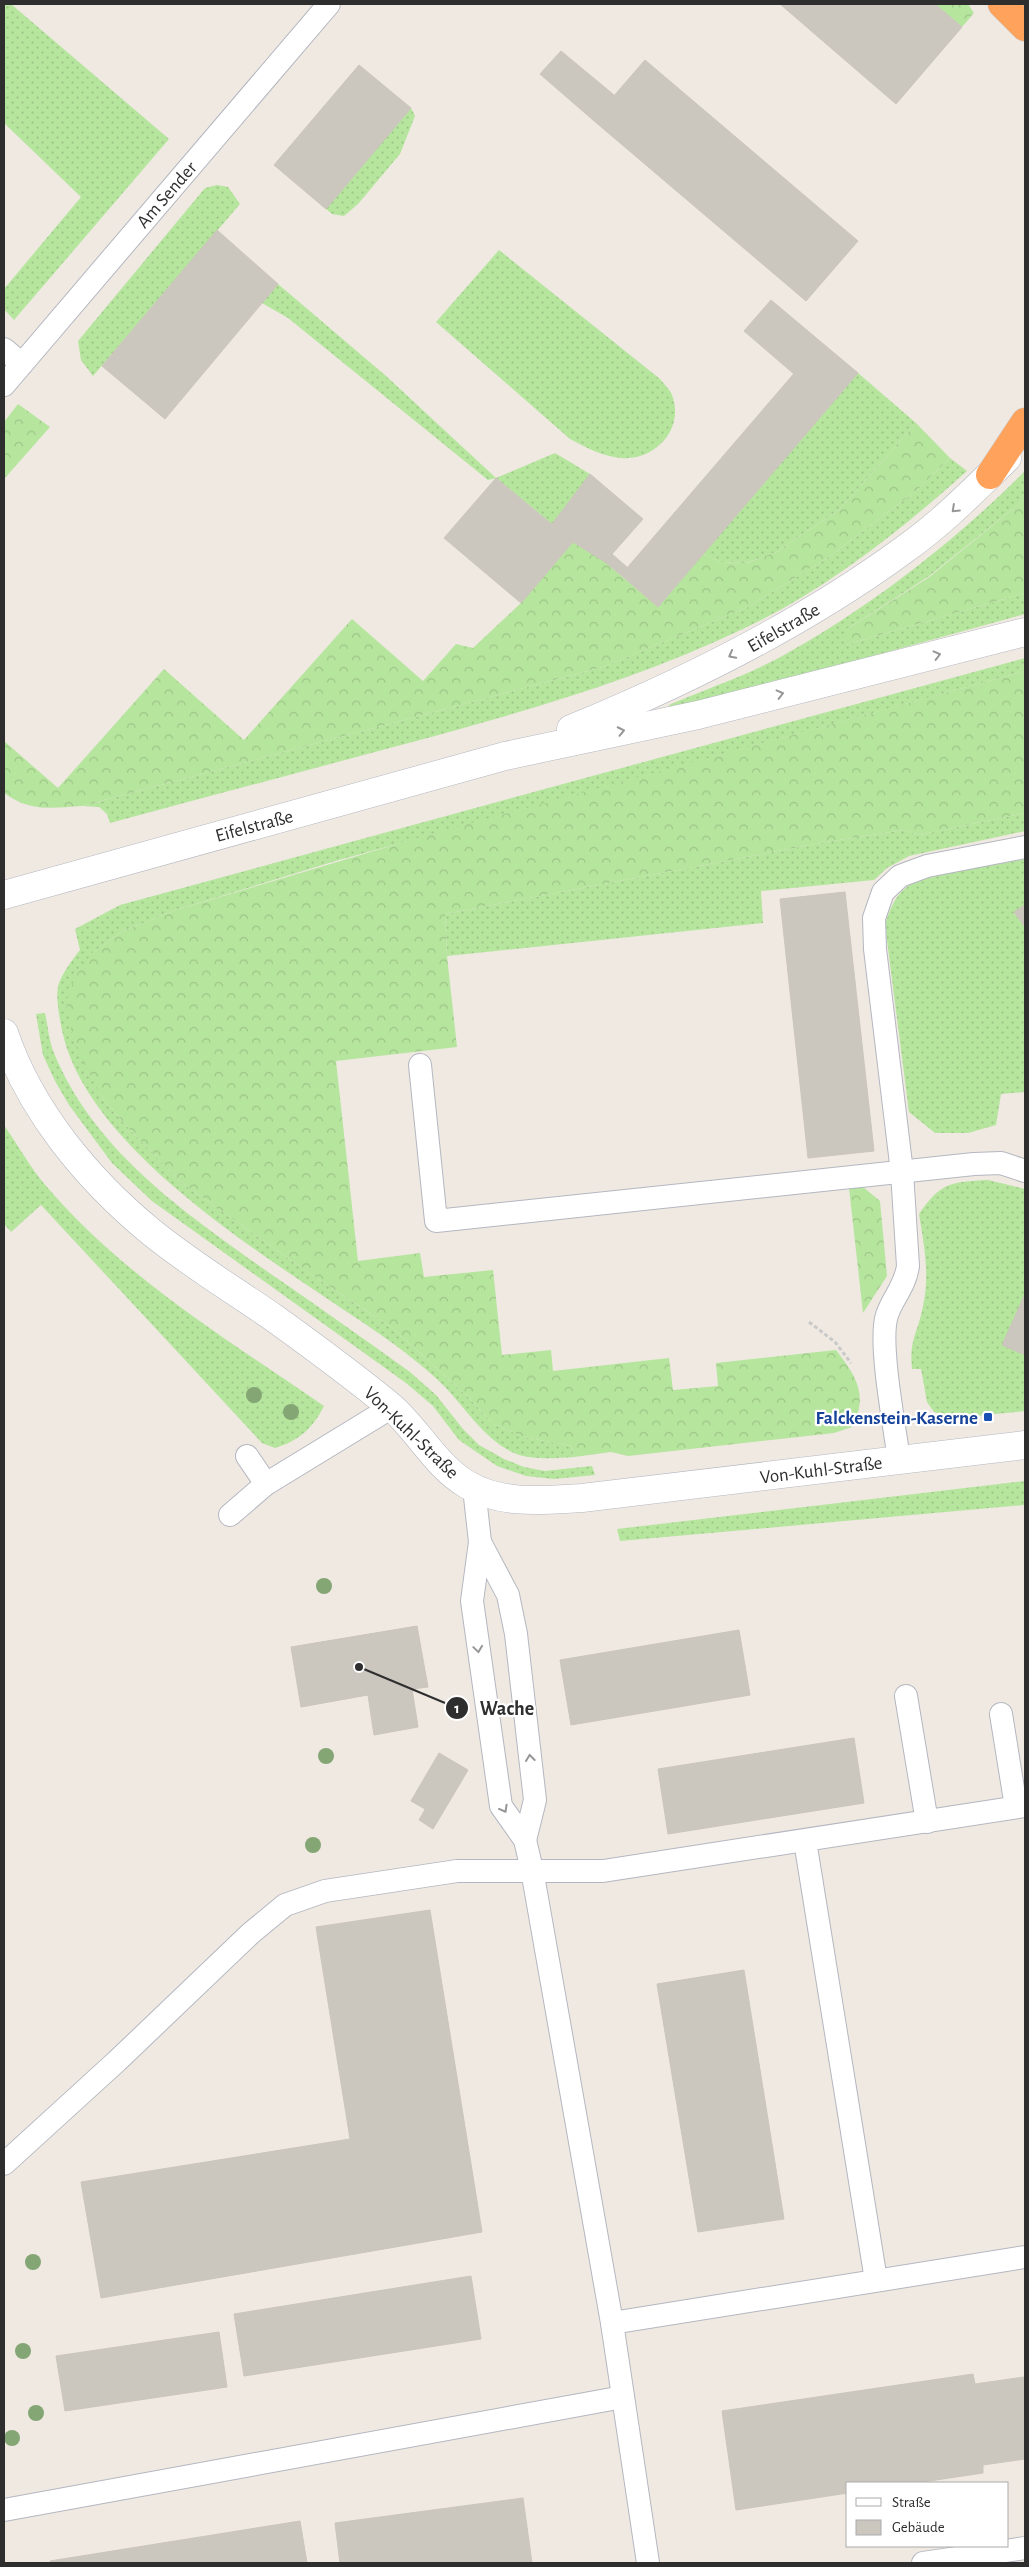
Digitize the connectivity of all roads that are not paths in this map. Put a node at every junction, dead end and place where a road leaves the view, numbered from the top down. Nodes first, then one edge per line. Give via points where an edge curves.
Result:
1 (330, 4) edge
2 (1002, 4) edge
3 (1025, 27) edge
4 (4, 349) edge
5 (22, 364) junction
6 (4, 385) edge
7 (1025, 422) edge
8 (1025, 441) edge
9 (990, 475) junction
10 (1025, 632) edge
11 (505, 756) junction
12 (1025, 847) edge
13 (4, 895) edge
14 (4, 1033) edge
15 (420, 1065) dead end
16 (1025, 1170) edge
17 (902, 1172) junction
18 (392, 1407) junction
19 (1025, 1444) edge
20 (247, 1456) dead end
21 (899, 1460) junction
22 (266, 1484) junction
23 (474, 1488) junction
24 (230, 1516) dead end
25 (480, 1542) junction
26 (906, 1696) dead end
27 (1001, 1714) dead end
28 (1021, 1807) edge
29 (927, 1822) junction
30 (525, 1840) junction
31 (805, 1840) junction
32 (532, 1870) junction
33 (4, 2164) edge
34 (1025, 2257) edge
35 (876, 2280) junction
36 (612, 2323) junction
37 (623, 2398) junction
38 (4, 2510) edge
39 (1025, 2548) edge
40 (937, 2562) edge
41 (648, 2563) edge

1 - 5 lane, Am Sender
2 - 3 highway
4 - 5 lane
5 - 6 lane, Am Sender
7 - 9 highway
8 - 9 street, Eifelstraße
9 -> 11 street, Eifelstraße via 906,549 788,625 633,704
11 -> 10 street, Eifelstraße via 698,715
11 - 13 street, Eifelstraße
12 - 17 lane via 927,866 900,876 883,892 874,918 875,948
14 - 18 street, Von-Kuhl-Straße via 38,1106 111,1196 157,1236
15 - 17 lane via 436,1222
16 - 17 lane via 1001,1163
17 - 21 lane via 908,1266 906,1281 887,1316 885,1340
18 - 22 lane
18 - 23 street, Von-Kuhl-Straße via 442,1464
19 - 21 street, Von-Kuhl-Straße
20 - 22 lane
21 - 23 street, Von-Kuhl-Straße via 582,1498 495,1497
22 - 24 lane
23 - 25 lane
30 -> 25 lane via 535,1800 516,1634 508,1595
25 -> 30 lane via 472,1601 500,1806
26 - 29 lane
27 - 28 lane
28 - 29 lane
29 - 31 lane
30 - 32 lane
31 - 32 lane via 603,1871
31 - 35 lane
32 - 33 lane via 457,1871 325,1891 285,1905
32 - 36 lane
34 - 35 lane
35 - 36 lane
36 - 37 lane
37 - 38 lane
37 - 41 lane
39 - 40 lane

